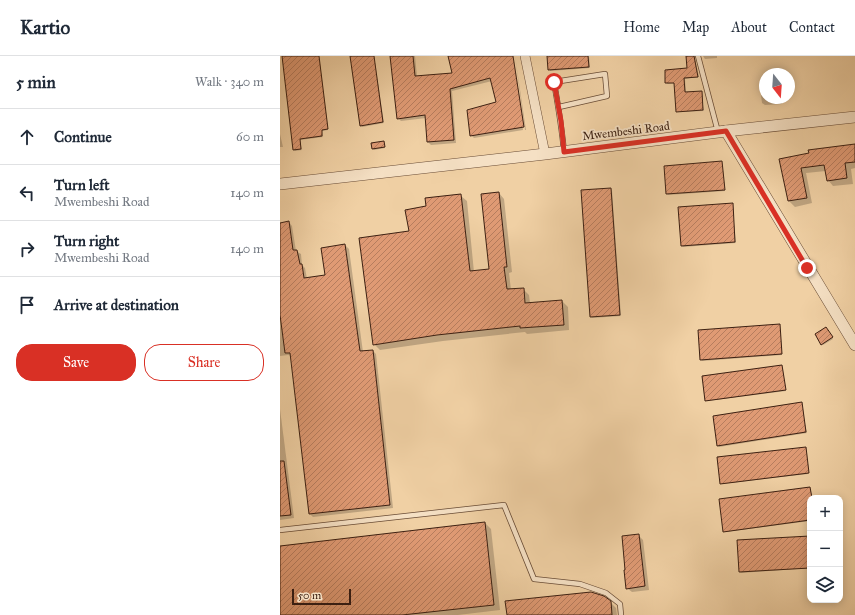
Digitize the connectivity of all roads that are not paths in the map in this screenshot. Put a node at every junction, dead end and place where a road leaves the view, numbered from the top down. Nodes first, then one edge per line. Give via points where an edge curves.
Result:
1 (525, 56) edge
2 (698, 56) edge
3 (559, 107) junction
4 (855, 117) edge
5 (722, 131) junction
6 (564, 152) junction
7 (545, 154) junction
8 (280, 184) edge
9 (855, 345) edge
10 (280, 530) edge
11 (621, 615) edge

1 - 7 street
2 - 5 lane
3 - 3 lane via 554,82 605,74 608,96
3 - 6 lane
4 - 5 street, Mwembeshi Road
5 - 6 street, Mwembeshi Road
5 - 9 street
6 - 7 street, Mwembeshi Road
7 - 8 street, Mwembeshi Road
10 - 11 lane via 504,505 534,579 580,584 606,593 620,604

